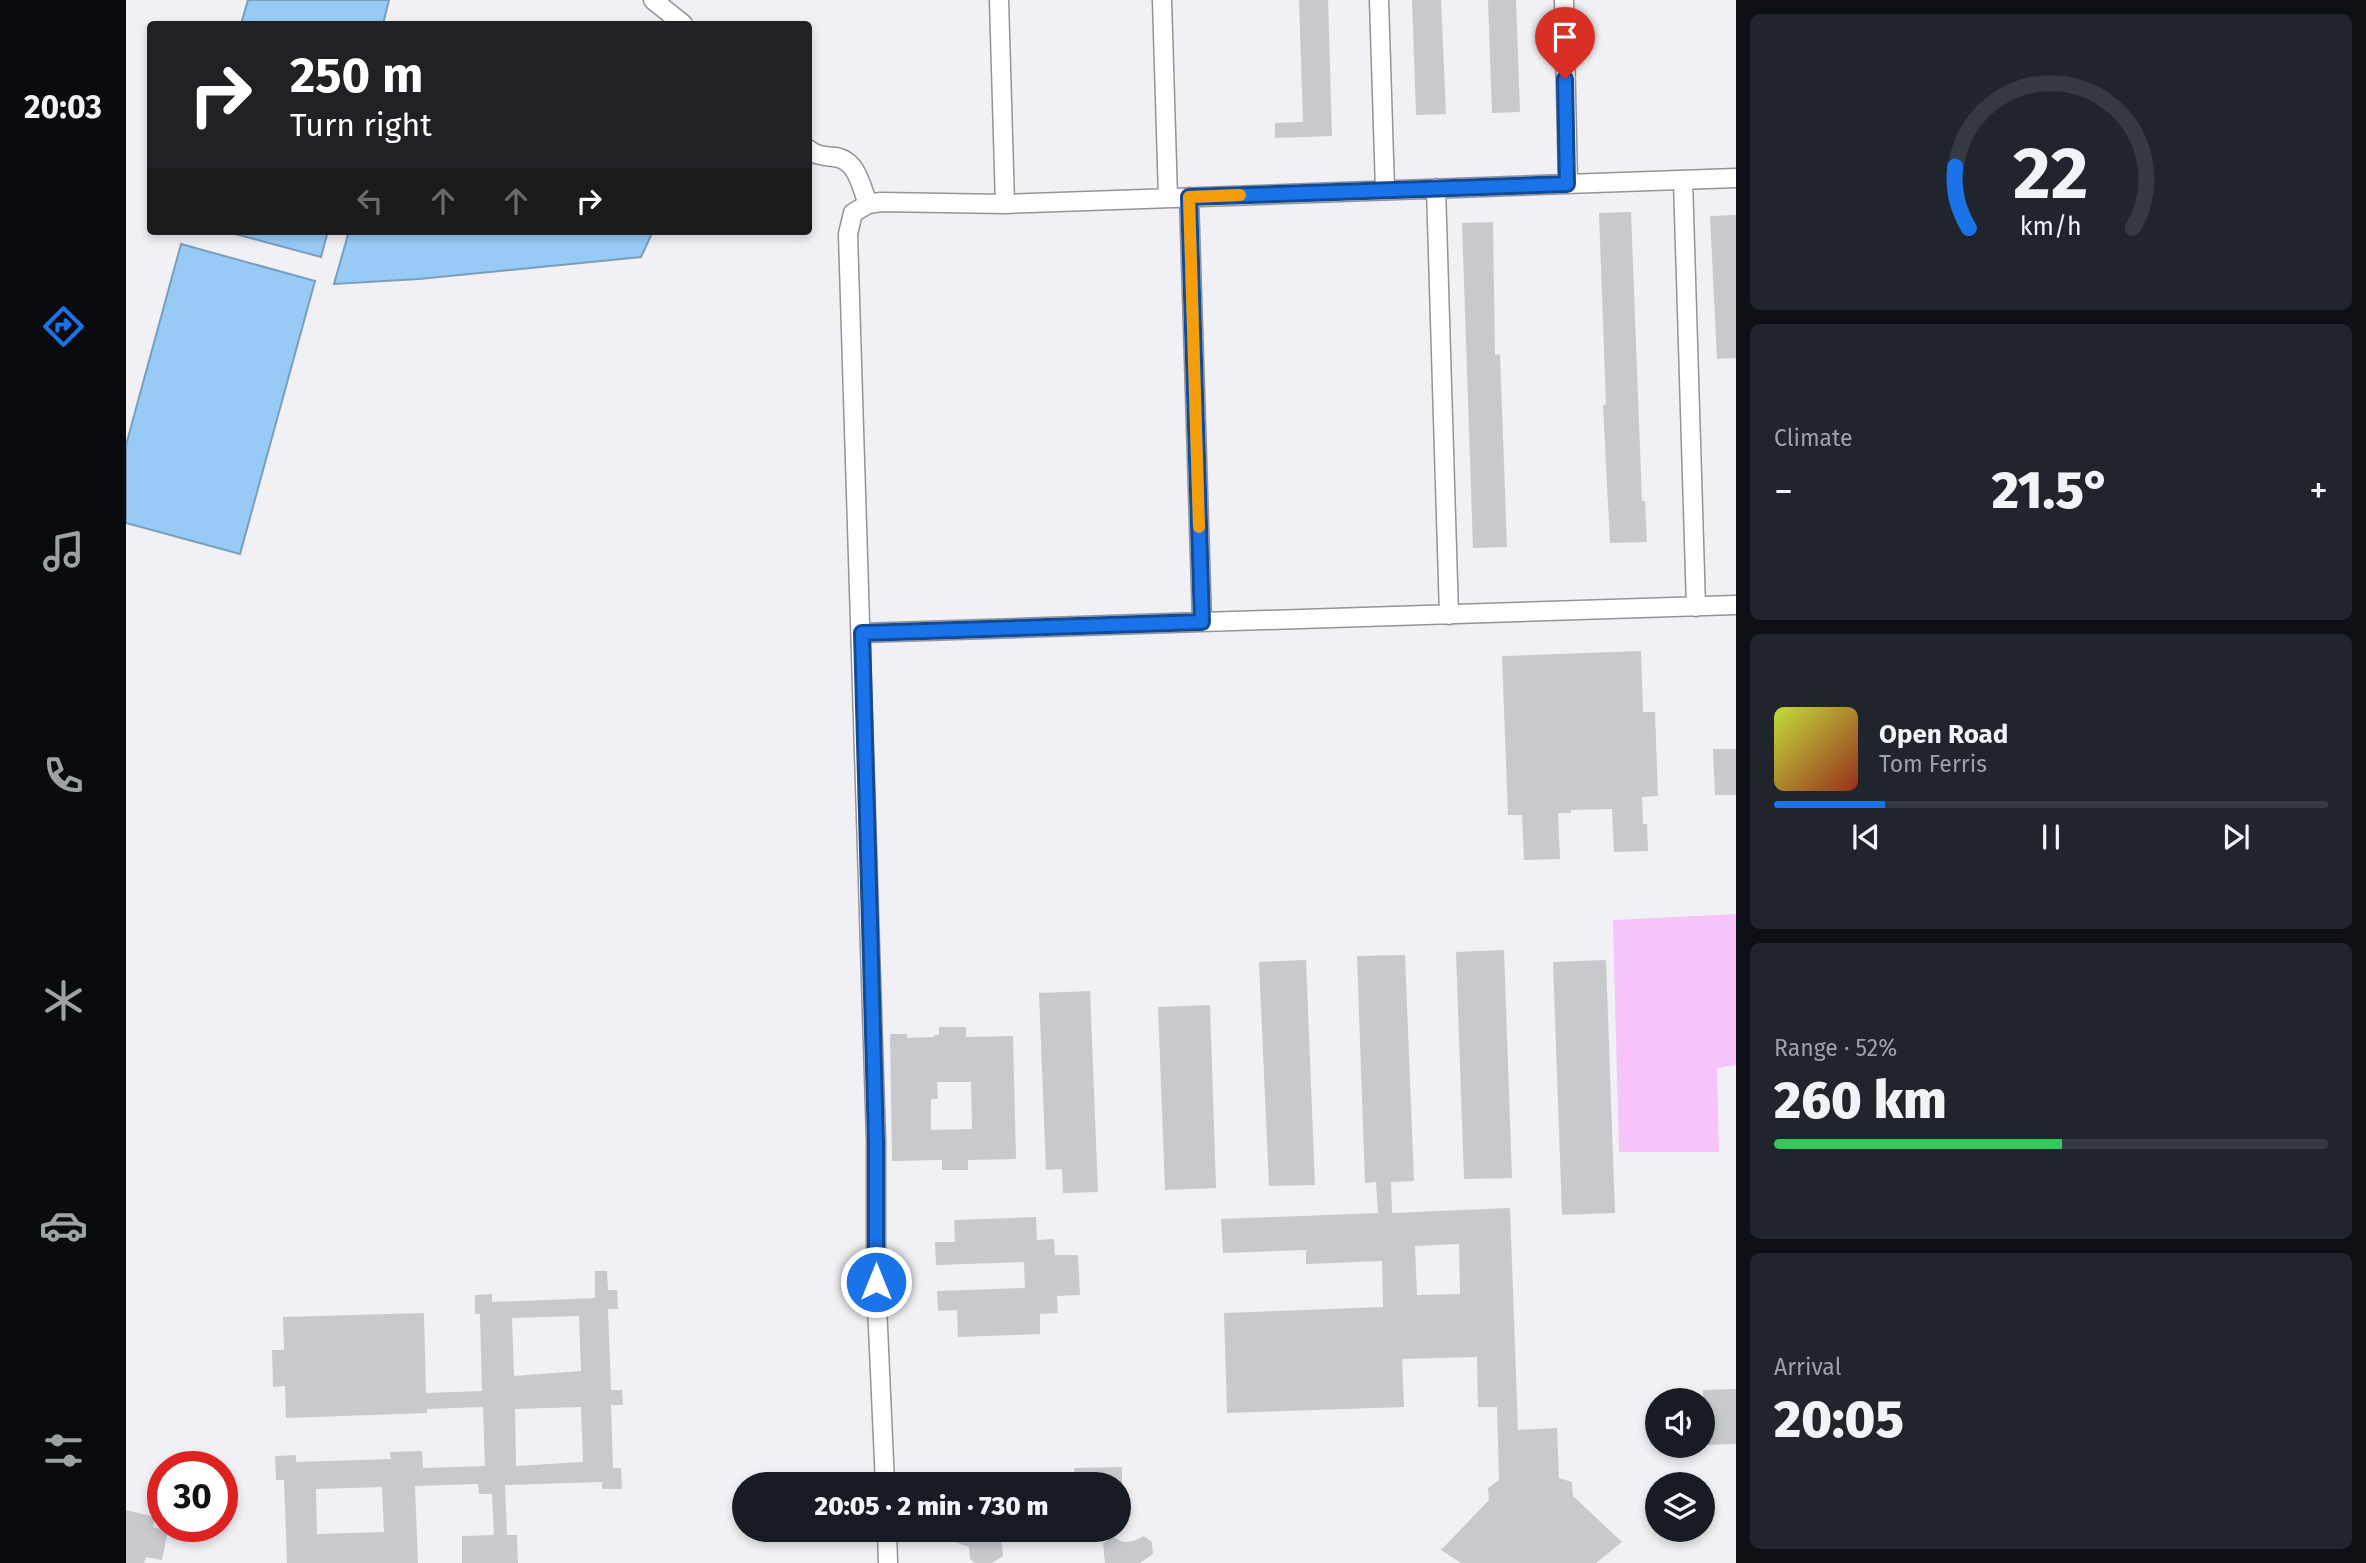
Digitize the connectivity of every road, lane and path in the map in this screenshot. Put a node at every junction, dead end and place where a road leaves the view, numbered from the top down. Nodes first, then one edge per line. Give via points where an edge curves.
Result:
1 (653, 0) edge
2 (999, 0) edge
3 (1161, 0) edge
4 (1379, 0) edge
5 (1563, 0) edge
6 (679, 21) edge
7 (816, 152) edge
8 (1736, 178) edge
9 (1683, 180) junction
10 (1567, 184) junction
11 (1436, 188) junction
12 (1385, 190) junction
13 (1189, 197) junction
14 (1168, 198) junction
15 (868, 204) junction
16 (1004, 204) junction
17 (1736, 605) edge
18 (1696, 607) junction
19 (1449, 615) junction
20 (1202, 622) junction
21 (862, 633) junction
22 (884, 1472) edge
23 (887, 1542) edge
24 (888, 1563) edge

1 - 6 street
2 - 16 street
3 - 14 street
4 - 12 street
5 - 10 street
7 - 15 street via 843,158 854,168
8 - 9 street
9 - 10 street
9 - 18 street
10 - 11 street
11 - 12 street
11 - 19 street
12 - 13 street
13 - 14 street
13 - 20 street
14 - 16 street
15 - 16 street
15 - 21 street via 853,213 848,234
17 - 18 street
18 - 19 street
19 - 20 street
20 - 21 street
21 - 22 street
23 - 24 street

